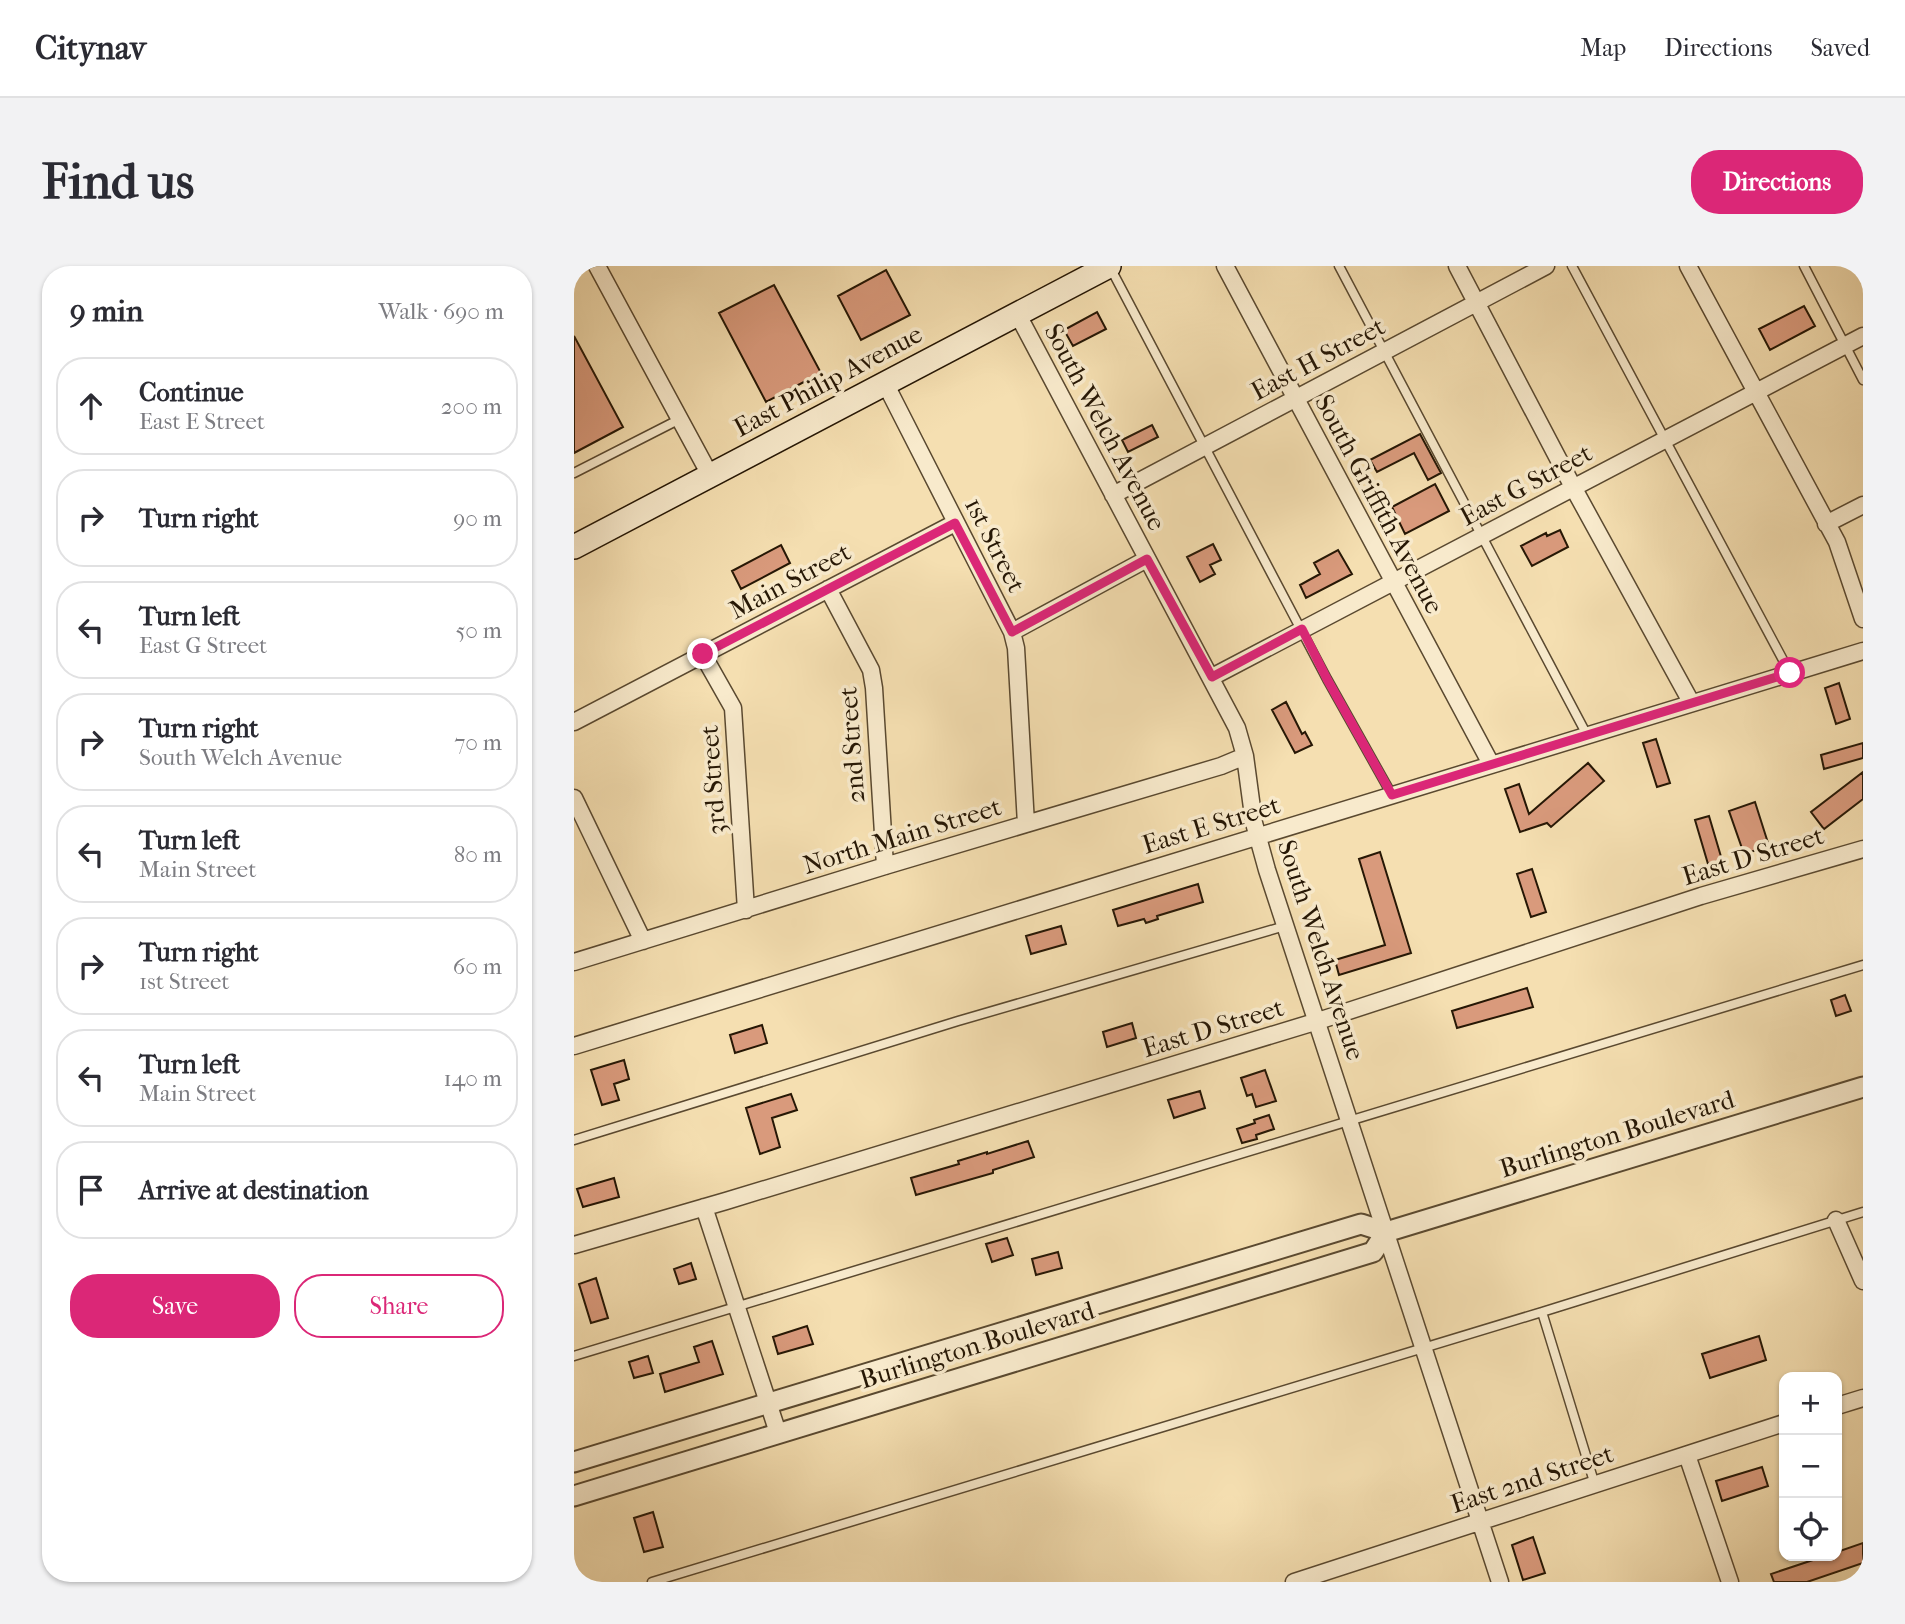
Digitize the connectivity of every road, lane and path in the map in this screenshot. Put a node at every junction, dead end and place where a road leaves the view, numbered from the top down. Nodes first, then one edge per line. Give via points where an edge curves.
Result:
1 (597, 266) edge
2 (1109, 266) edge
3 (1225, 266) edge
4 (1339, 266) edge
5 (1457, 266) edge
6 (1546, 266) edge
7 (1572, 266) edge
8 (1688, 266) edge
9 (1804, 266) edge
10 (1476, 303) junction
11 (1017, 313) junction
12 (1863, 336) edge
13 (1845, 346) junction
14 (1384, 352) junction
15 (1863, 380) edge
16 (886, 383) junction
17 (1756, 393) junction
18 (1295, 399) junction
19 (680, 419) junction
20 (1664, 440) junction
21 (1204, 447) junction
22 (574, 473) edge
23 (710, 475) junction
24 (1573, 487) junction
25 (1113, 495) junction
26 (1863, 505) edge
27 (955, 523) junction
28 (1826, 524) junction
29 (1482, 536) junction
30 (574, 547) edge
31 (1147, 559) junction
32 (1857, 580) edge
33 (1393, 582) junction
34 (828, 589) junction
35 (1863, 619) edge
36 (1302, 629) junction
37 (1012, 632) junction
38 (1863, 651) edge
39 (703, 654) junction
40 (1790, 673) junction
41 (1212, 677) junction
42 (1691, 702) junction
43 (574, 722) edge
44 (1587, 735) junction
45 (1245, 756) junction
46 (1491, 764) junction
47 (1392, 795) junction
48 (574, 798) edge
49 (1026, 824) junction
50 (1258, 836) junction
51 (1863, 849) edge
52 (885, 866) junction
53 (746, 910) junction
54 (1285, 926) junction
55 (643, 942) junction
56 (574, 962) edge
57 (1863, 965) edge
58 (1318, 1021) junction
59 (574, 1046) edge
60 (1863, 1087) edge
61 (1350, 1120) junction
62 (574, 1140) edge
63 (704, 1207) junction
64 (1863, 1212) edge
65 (1836, 1220) junction
66 (1386, 1232) junction
67 (574, 1245) edge
68 (1863, 1280) edge
69 (737, 1307) junction
70 (1542, 1312) junction
71 (1423, 1347) junction
72 (574, 1356) edge
73 (1863, 1398) edge
74 (768, 1402) junction
75 (1842, 1404) edge
76 (1779, 1425) edge
77 (778, 1433) junction
78 (1687, 1455) junction
79 (574, 1462) edge
80 (1595, 1485) junction
81 (574, 1496) edge
82 (1480, 1521) junction
83 (652, 1582) edge
84 (1294, 1582) edge
85 (1500, 1582) edge
86 (1730, 1582) edge

1 - 19 street
2 - 11 main road, East Philip Avenue
2 - 21 lane
3 - 18 street, South Griffith Avenue
4 - 14 lane
5 - 10 street
6 - 10 street, East H Street
7 - 20 lane
8 - 17 street
9 - 13 lane
10 - 14 street, East H Street
10 - 24 street
11 - 16 main road, East Philip Avenue
11 - 25 street, South Welch Avenue
12 - 13 street, East G Street
13 - 15 lane
13 - 17 street, East G Street
14 - 18 street, East H Street
14 - 29 lane
16 - 23 main road, East Philip Avenue
16 - 27 street, 1st Street
17 - 20 street, East G Street
17 - 28 street
18 - 21 street, East H Street
18 - 33 street, South Griffith Avenue
19 - 22 lane
19 - 23 street
20 - 24 street, East G Street
20 - 40 lane
21 - 25 street, East H Street
21 - 36 lane
23 - 30 main road, East Philip Avenue
24 - 29 street, East G Street
24 - 42 street
25 - 31 street, South Welch Avenue
26 - 28 street
27 - 34 street, Main Street
27 - 37 street, 1st Street
28 - 32 street
29 - 33 street, East G Street
29 - 44 lane
31 - 37 street
31 - 41 street, South Welch Avenue
32 - 35 street
33 - 36 street, East G Street
33 - 46 street, South Griffith Avenue
34 - 39 street, Main Street
34 - 52 street, 2nd Street via 871,670
36 - 41 street, East G Street
36 - 47 lane
37 - 49 street, 1st Street
38 - 40 street, East E Street
39 - 43 street, Main Street
39 - 53 street, 3rd Street via 733,708
40 - 42 street, East E Street
41 - 45 street, South Welch Avenue
42 - 44 street, East E Street
44 - 46 street, East E Street
45 - 49 street, North Main Street
45 - 50 street, South Welch Avenue
46 - 47 street, East E Street
47 - 50 street, East E Street
48 - 55 street
49 - 52 street, North Main Street
50 - 54 street, South Welch Avenue
50 - 59 street, East E Street
51 - 58 street, East D Street
52 - 53 street, North Main Street
53 - 55 street, North Main Street
54 - 58 street, South Welch Avenue
54 - 62 lane
55 - 56 street, North Main Street
57 - 61 lane
58 - 61 street, South Welch Avenue
58 - 63 street, East D Street
60 - 66 street, Burlington Boulevard
61 - 66 street, South Welch Avenue
61 - 69 lane
63 - 67 street, East D Street
63 - 69 street
64 - 65 lane
65 - 68 street
65 - 70 lane
66 - 71 street, South Welch Avenue
66 - 74 street, Burlington Boulevard via 1361,1224
66 - 77 street, Burlington Boulevard via 1373,1252
69 - 72 lane
69 - 74 street
70 - 71 lane
70 - 80 lane
71 - 82 street, South Welch Avenue
71 - 83 lane
73 - 75 street
74 - 77 street
74 - 79 street, Burlington Boulevard
76 - 78 street, East 2nd Street
77 - 81 street, Burlington Boulevard
78 - 80 street, East 2nd Street
78 - 86 street
80 - 82 street, East 2nd Street
82 - 84 street, East 2nd Street
82 - 85 street, South Welch Avenue

